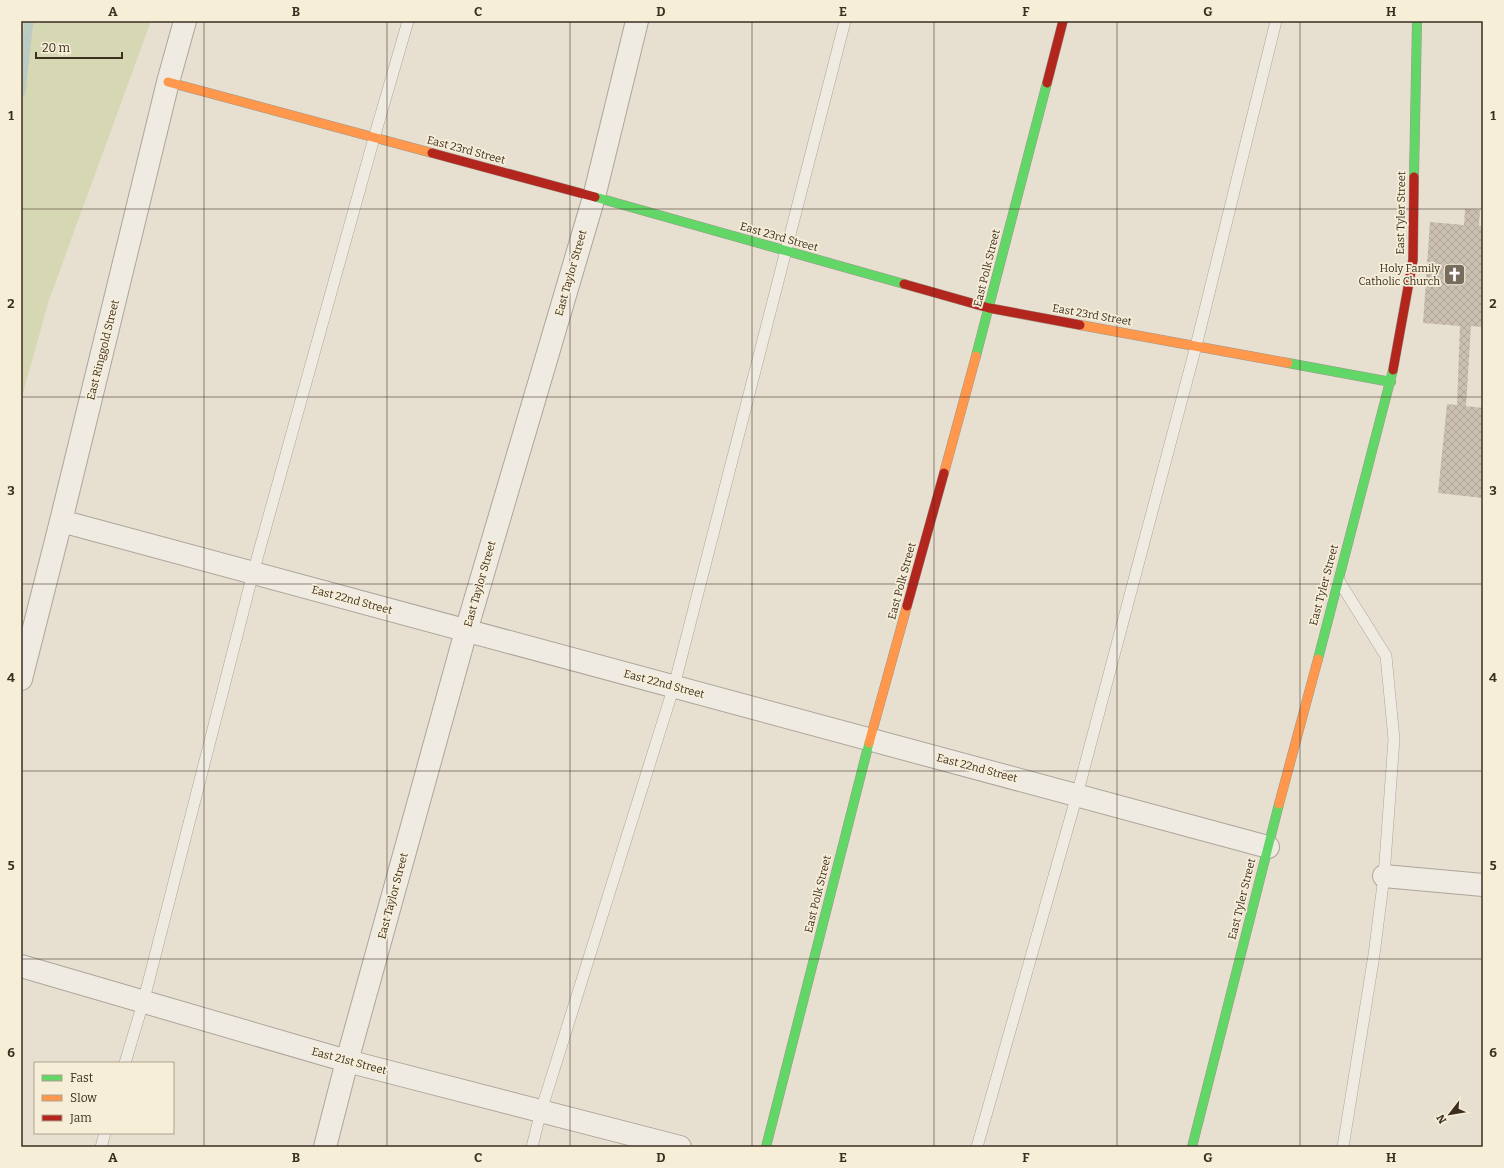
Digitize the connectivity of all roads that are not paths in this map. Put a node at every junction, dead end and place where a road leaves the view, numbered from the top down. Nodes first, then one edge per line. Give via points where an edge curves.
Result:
1 (184, 21) edge
2 (408, 21) edge
3 (637, 21) edge
4 (845, 21) edge
5 (1063, 21) edge
6 (1276, 21) edge
7 (1417, 21) edge
8 (168, 82) junction
9 (374, 138) junction
10 (594, 197) junction
11 (786, 251) junction
12 (989, 308) junction
13 (1196, 346) junction
14 (1391, 382) junction
15 (61, 521) junction
16 (253, 573) junction
17 (1338, 579) junction
18 (466, 631) junction
19 (21, 679) edge
20 (674, 686) junction
21 (870, 740) junction
22 (1077, 795) junction
23 (1268, 847) junction
24 (1384, 876) junction
25 (1483, 885) edge
26 (21, 966) edge
27 (142, 1003) junction
28 (347, 1061) junction
29 (125, 1062) edge
30 (541, 1111) junction
31 (105, 1134) edge
32 (101, 1147) edge
33 (325, 1147) edge
34 (532, 1147) edge
35 (680, 1147) edge
36 (766, 1147) edge
37 (977, 1147) edge
38 (1192, 1147) edge
39 (1343, 1147) edge

1 - 8 street, East Ringgold Street
2 - 9 lane
3 - 10 street, East Taylor Street
4 - 11 lane
5 - 12 street, East Polk Street
6 - 13 lane
7 - 14 street, East Tyler Street via 1412,260
8 - 9 street, East 23rd Street
8 - 15 street, East Ringgold Street
9 - 10 street, East 23rd Street
9 - 16 lane
10 - 11 street, East 23rd Street
10 - 18 street, East Taylor Street
11 - 12 street, East 23rd Street
11 - 20 lane
12 - 13 street, East 23rd Street
12 - 21 street, East Polk Street
13 - 14 street, East 23rd Street
13 - 22 lane
14 - 17 street, East Tyler Street
15 - 16 street, East 22nd Street
15 - 19 street, East Ringgold Street
16 - 18 street, East 22nd Street
16 - 27 lane
17 - 23 street, East Tyler Street
17 - 24 lane via 1386,656 1394,739
18 - 20 street, East 22nd Street
18 - 28 street, East Taylor Street
20 - 21 street, East 22nd Street
20 - 30 lane
21 - 22 street, East 22nd Street
21 - 36 street, East Polk Street
22 - 23 street, East 22nd Street
22 - 37 lane
23 - 38 street, East Tyler Street
24 - 25 street
24 - 39 lane
26 - 27 street, East 21st Street
27 - 28 street, East 21st Street
27 - 29 lane
28 - 30 street, East 21st Street
28 - 33 street, East Taylor Street
30 - 34 lane
30 - 35 street, East 21st Street
31 - 32 lane

